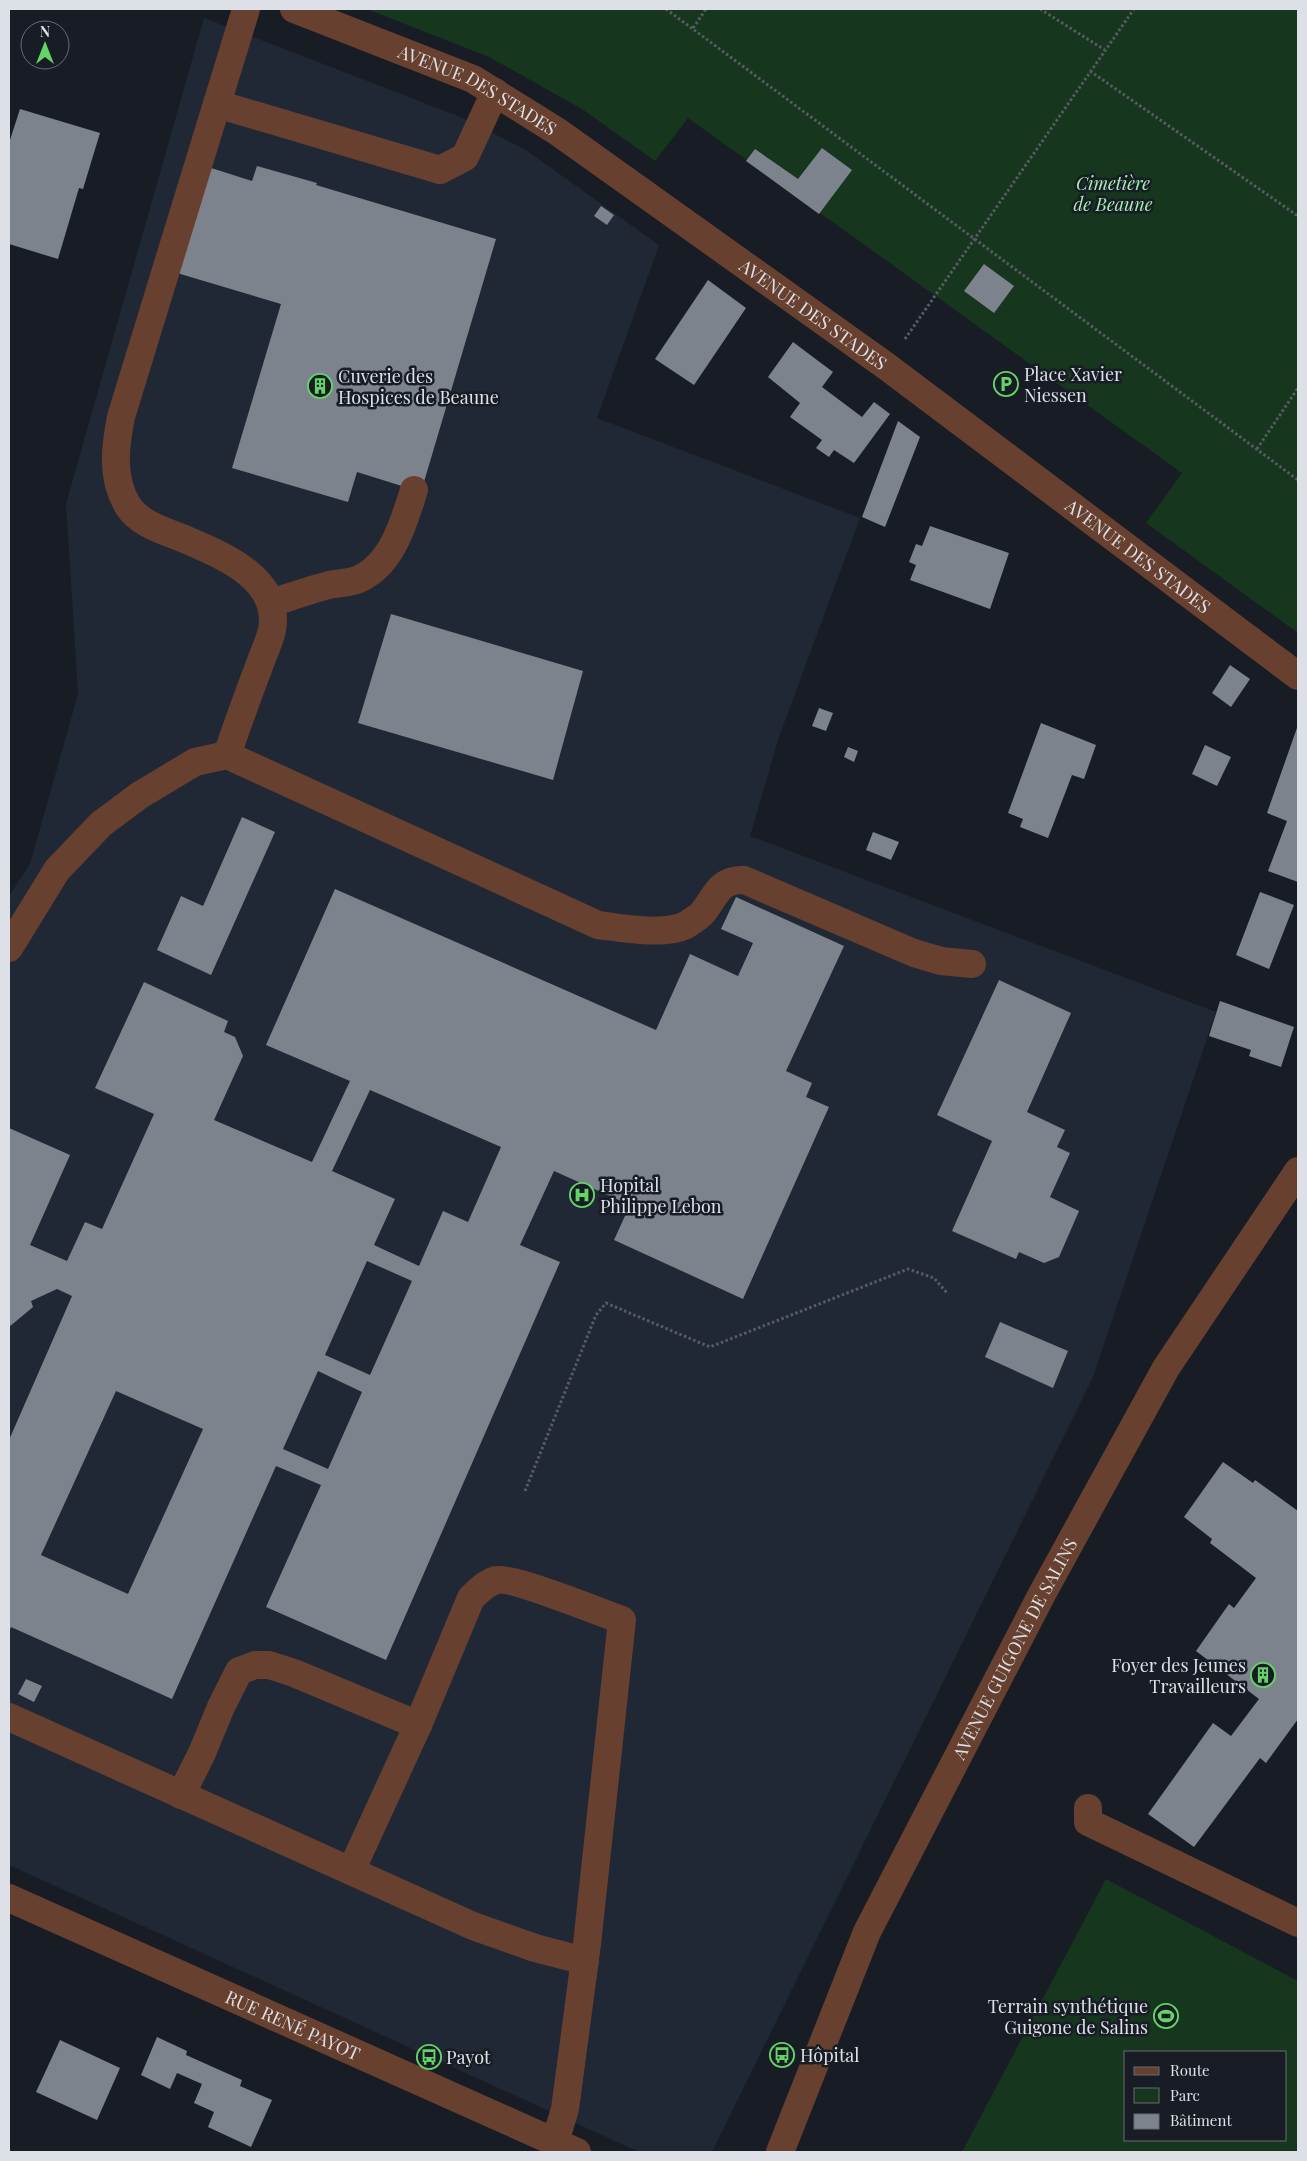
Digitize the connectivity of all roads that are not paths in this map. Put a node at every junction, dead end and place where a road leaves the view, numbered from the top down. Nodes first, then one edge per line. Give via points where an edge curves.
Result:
1 (246, 9) edge
2 (294, 9) edge
3 (495, 92) junction
4 (217, 104) junction
5 (414, 490) dead end
6 (271, 603) junction
7 (1298, 676) edge
8 (227, 755) junction
9 (9, 948) edge
10 (972, 964) dead end
11 (1298, 1171) edge
12 (9, 1717) edge
13 (418, 1725) junction
14 (181, 1795) junction
15 (1088, 1808) dead end
16 (351, 1871) junction
17 (9, 1898) edge
18 (1298, 1923) edge
19 (585, 1961) junction
20 (566, 2147) edge
21 (780, 2152) edge

1 - 4 street
2 - 3 street, AVENUE DES STADES via 473,79
3 - 4 street via 465,157 440,170
3 - 7 street, AVENUE DES STADES via 558,132 886,366
4 - 6 street via 121,417 116,468 121,493 140,519 189,540 247,571 264,588
5 - 6 street via 400,530 375,568 359,579 312,589
6 - 8 street via 272,629
8 - 9 street via 195,762 140,795 101,824 57,870
8 - 10 street via 598,924 635,929 684,926 704,912 715,892 734,880 744,880 914,953 941,961
11 - 21 street, AVENUE GUIGONE DE SALINS via 1166,1368 1042,1594 867,1932
12 - 14 street
13 - 14 street via 294,1673 269,1665 255,1665 240,1671
13 - 16 street
13 - 19 street via 471,1598 480,1588 498,1580 523,1584 622,1620
14 - 16 street
15 - 18 street via 1088,1822
16 - 19 street via 473,1926 535,1948
17 - 20 street, RUE RENÉ PAYOT
19 - 20 street via 565,2109

